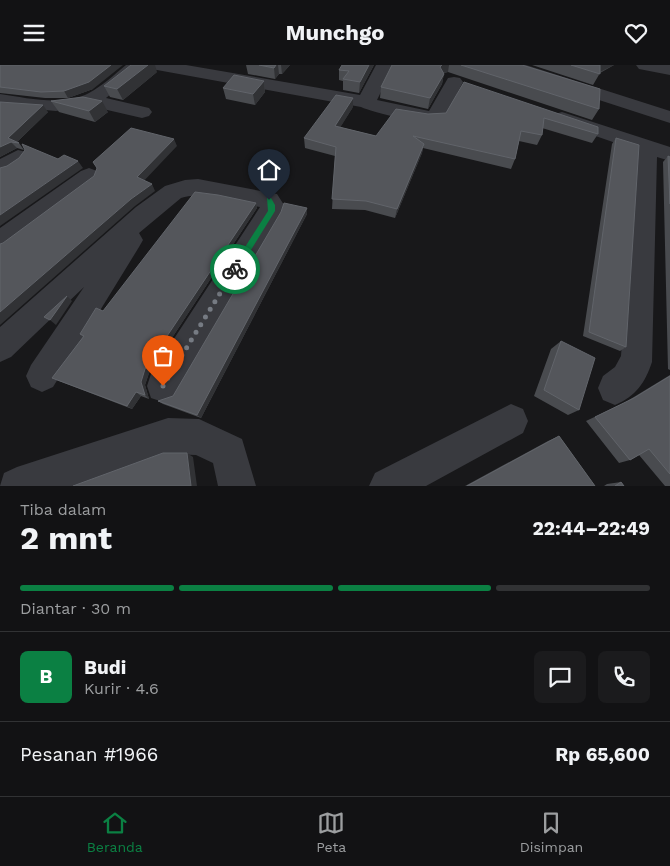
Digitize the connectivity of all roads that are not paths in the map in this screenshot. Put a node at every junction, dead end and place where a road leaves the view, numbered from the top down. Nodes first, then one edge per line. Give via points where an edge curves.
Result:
1 (137, 65) edge
2 (157, 65) edge
3 (218, 65) edge
4 (385, 65) edge
5 (509, 65) edge
6 (526, 65) edge
7 (645, 65) edge
8 (670, 70) edge
9 (288, 79) dead end
10 (458, 83) dead end
11 (0, 100) edge
12 (89, 100) junction
13 (366, 102) junction
14 (670, 109) edge
15 (546, 112) edge
16 (142, 113) dead end
17 (670, 117) edge
18 (659, 150) edge
19 (18, 157) edge
20 (0, 169) edge
21 (89, 176) dead end
22 (145, 213) junction
23 (0, 241) edge
24 (0, 347) edge
25 (42, 375) dead end
26 (163, 386) dead end
27 (615, 388) dead end
28 (511, 421) dead end
29 (16, 486) edge
30 (237, 486) edge
31 (388, 486) edge

1 - 12 street
2 - 13 street
3 - 9 street
4 - 13 street
5 - 17 street
6 - 14 street
7 - 8 street
10 - 13 street via 433,118
11 - 12 street via 54,105
12 - 16 street
15 - 18 street
18 - 27 street via 635,368 628,380
19 - 20 street
21 - 23 street
22 - 24 street
22 - 25 street
22 - 26 street via 173,191 192,187 269,200 272,205
28 - 31 street
29 - 30 street via 168,435 199,437 229,452

